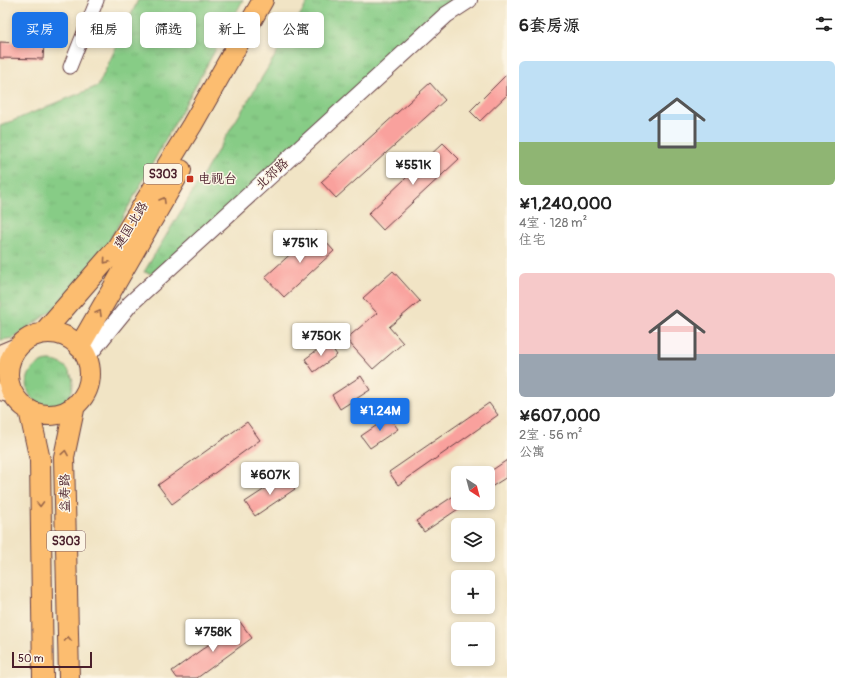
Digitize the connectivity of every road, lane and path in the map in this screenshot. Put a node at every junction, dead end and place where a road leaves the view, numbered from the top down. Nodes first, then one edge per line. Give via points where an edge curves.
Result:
1 (97, 0) edge
2 (263, 0) edge
3 (276, 0) edge
4 (469, 0) edge
5 (70, 68) dead end
6 (43, 333) junction
7 (19, 346) junction
8 (83, 352) junction
9 (0, 354) edge
10 (6, 392) edge
11 (75, 405) junction
12 (29, 410) junction
13 (43, 678) edge
14 (69, 678) edge

1 - 5 street
2 -> 6 main road, 建国北路 / S303 via 192,125 116,249
8 -> 3 main road, 建国北路
4 - 8 street, 北郊路 via 446,15 130,304
6 - 7 main road
6 - 8 main road via 69,338
7 - 9 main road
7 - 10 main road via 11,358
8 - 11 main road via 89,370 88,383 84,395
10 - 12 main road
11 - 12 main road via 53,414
14 -> 11 main road, 益寿路 / S303 via 64,457
12 -> 13 main road, 益寿路 / S303 via 40,460

